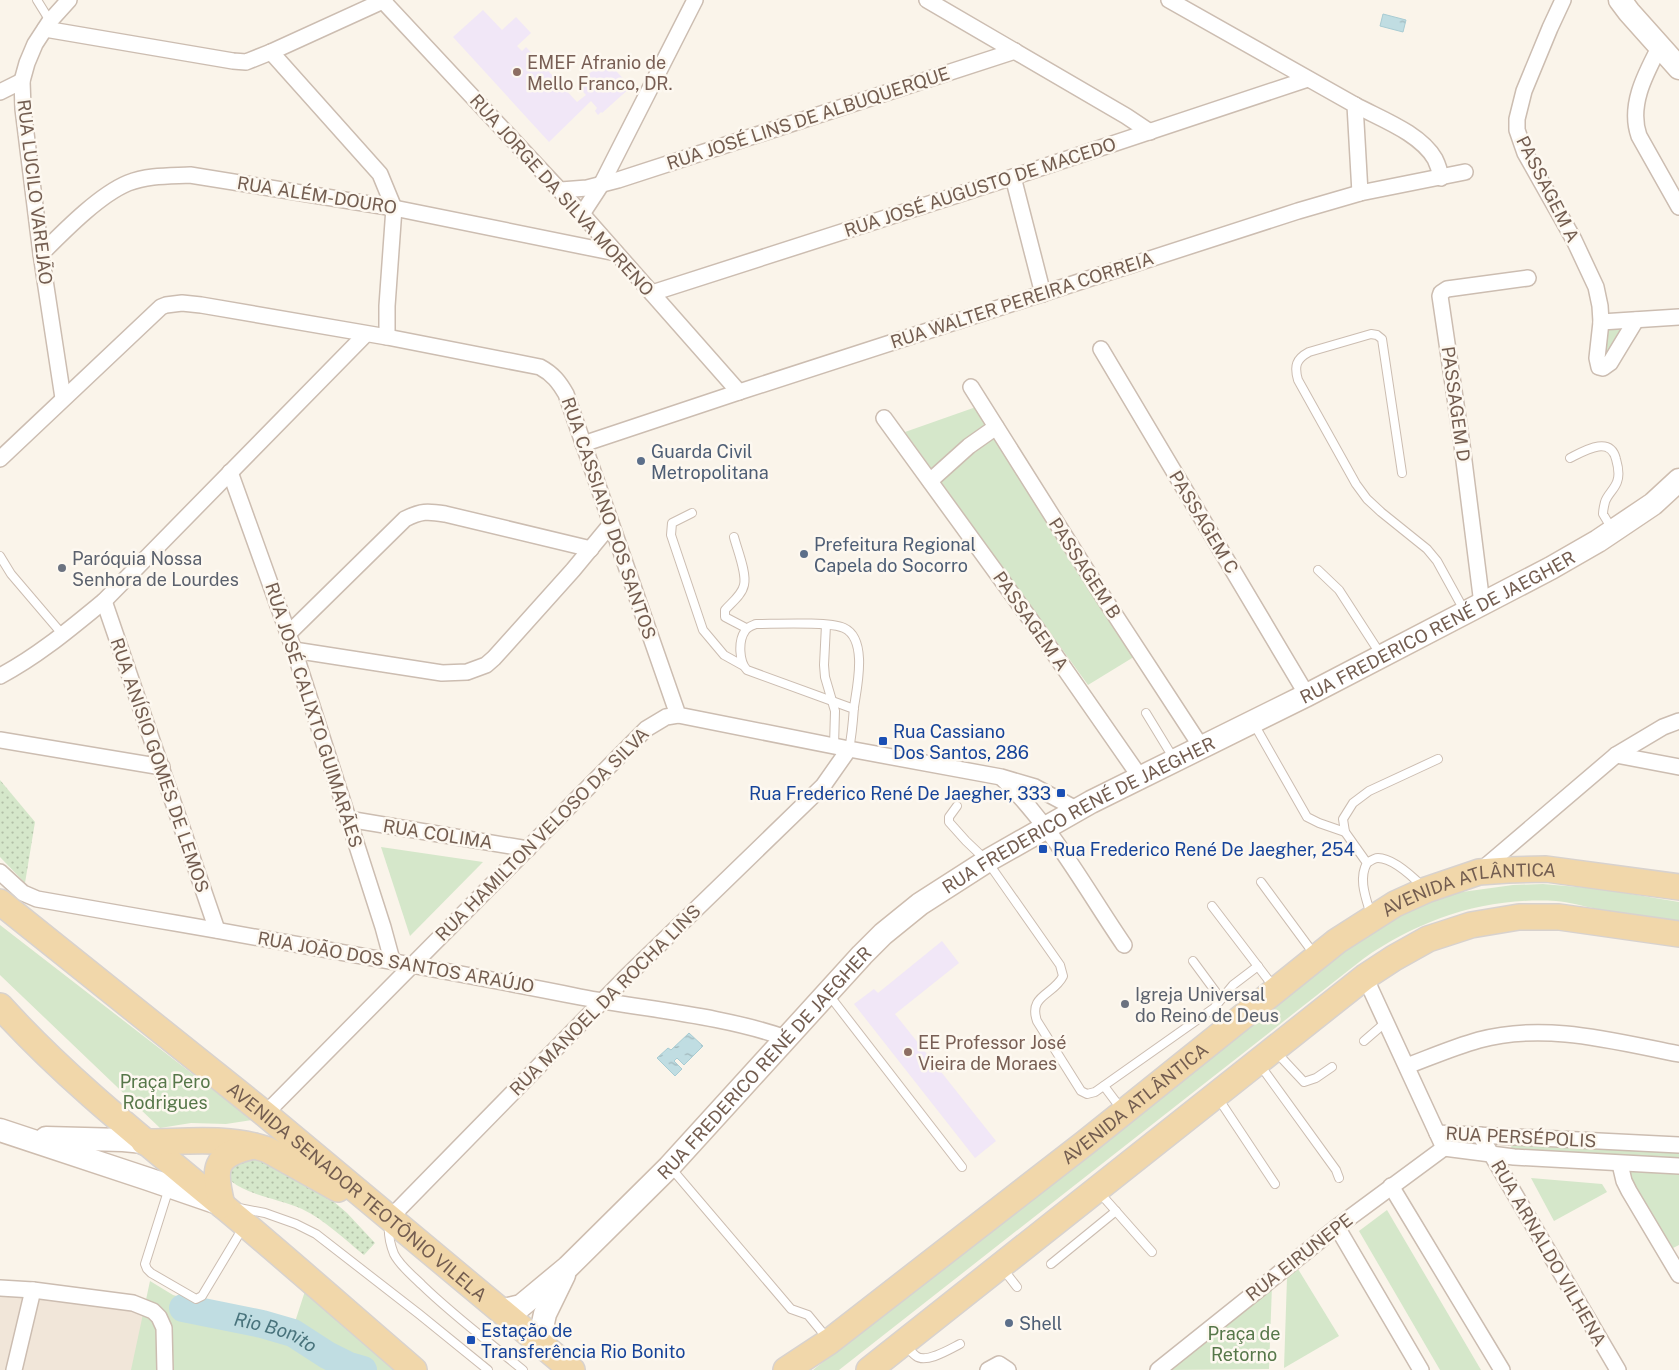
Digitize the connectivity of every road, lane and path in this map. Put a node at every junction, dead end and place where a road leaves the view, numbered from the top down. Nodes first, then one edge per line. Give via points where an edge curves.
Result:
1 (37, 0) edge
2 (384, 0) edge
3 (695, 0) edge
4 (927, 0) edge
5 (1169, 0) edge
6 (1563, 0) edge
7 (1608, 0) edge
8 (64, 2) edge
9 (1625, 6) edge
10 (48, 25) junction
11 (1669, 44) edge
12 (1015, 51) junction
13 (271, 52) junction
14 (1679, 68) edge
15 (1308, 79) junction
16 (22, 81) junction
17 (0, 92) edge
18 (1355, 105) junction
19 (1150, 132) junction
20 (1465, 172) dead end
21 (1013, 177) junction
22 (1441, 178) junction
23 (600, 184) junction
24 (561, 190) junction
25 (1360, 193) junction
26 (1679, 207) edge
27 (394, 208) junction
28 (582, 214) junction
29 (616, 253) junction
30 (41, 254) junction
31 (1528, 278) dead end
32 (652, 293) junction
33 (1043, 294) junction
34 (1679, 317) edge
35 (1636, 320) junction
36 (1601, 322) junction
37 (366, 334) junction
38 (387, 336) junction
39 (1101, 349) dead end
40 (971, 387) dead end
41 (739, 392) junction
42 (64, 398) junction
43 (884, 418) dead end
44 (996, 427) junction
45 (583, 444) junction
46 (1570, 458) dead end
47 (0, 459) edge
48 (230, 472) junction
49 (1402, 473) dead end
50 (1679, 480) edge
51 (930, 481) junction
52 (692, 513) dead end
53 (611, 524) junction
54 (1613, 531) junction
55 (734, 537) dead end
56 (591, 549) junction
57 (0, 556) edge
58 (1318, 570) dead end
59 (104, 601) junction
60 (1473, 608) junction
61 (826, 625) junction
62 (746, 628) junction
63 (289, 633) junction
64 (63, 636) junction
65 (294, 650) junction
66 (1382, 656) junction
67 (742, 665) junction
68 (0, 676) edge
69 (1307, 695) junction
70 (832, 700) junction
71 (854, 709) junction
72 (1146, 713) dead end
73 (678, 715) junction
74 (1679, 721) edge
75 (1254, 722) junction
76 (0, 740) edge
77 (842, 748) junction
78 (1202, 748) junction
79 (1616, 755) junction
80 (1438, 759) dead end
81 (1175, 760) junction
82 (162, 767) junction
83 (1679, 767) edge
84 (1001, 777) junction
85 (1140, 777) junction
86 (958, 806) dead end
87 (1078, 810) junction
88 (348, 819) junction
89 (1046, 827) junction
90 (1345, 832) junction
91 (528, 849) junction
92 (987, 861) junction
93 (1367, 863) junction
94 (1479, 872) junction
95 (1261, 882) dead end
96 (3, 885) edge
97 (1679, 887) edge
98 (1426, 890) junction
99 (1212, 906) dead end
100 (1372, 918) junction
101 (217, 930) junction
102 (1679, 934) edge
103 (1124, 945) dead end
104 (1317, 957) junction
105 (392, 960) junction
106 (1193, 961) dead end
107 (412, 964) junction
108 (1258, 966) junction
109 (1365, 977) junction
110 (1276, 990) junction
111 (828, 994) junction
112 (1221, 999) junction
113 (602, 1001) junction
114 (0, 1006) edge
115 (1386, 1022) junction
116 (786, 1038) junction
117 (1364, 1041) dead end
118 (1679, 1054) edge
119 (1265, 1055) junction
120 (1406, 1066) junction
121 (1332, 1067) dead end
122 (1104, 1086) junction
123 (1216, 1095) junction
124 (1123, 1112) junction
125 (265, 1114) junction
126 (0, 1130) edge
127 (1437, 1132) junction
128 (1480, 1135) junction
129 (23, 1137) junction
130 (144, 1142) junction
131 (1679, 1144) edge
132 (256, 1146) junction
133 (1444, 1148) junction
134 (1492, 1155) junction
135 (1620, 1164) junction
136 (669, 1166) junction
137 (1679, 1166) edge
138 (962, 1167) dead end
139 (1339, 1178) dead end
140 (1275, 1184) dead end
141 (170, 1186) junction
142 (1391, 1186) junction
143 (1096, 1189) junction
144 (222, 1205) junction
145 (1116, 1211) junction
146 (390, 1218) junction
147 (245, 1225) junction
148 (1337, 1227) junction
149 (1152, 1252) dead end
150 (1051, 1264) dead end
151 (1000, 1265) junction
152 (568, 1268) junction
153 (1679, 1276) edge
154 (1017, 1287) dead end
155 (0, 1288) edge
156 (32, 1290) junction
157 (500, 1311) junction
158 (830, 1340) junction
159 (903, 1343) junction
160 (960, 1344) dead end
161 (545, 1349) junction
162 (14, 1370) edge
163 (165, 1370) edge
164 (414, 1370) edge
165 (488, 1370) edge
166 (523, 1370) edge
167 (572, 1370) edge
168 (786, 1370) edge
169 (869, 1370) edge
170 (988, 1370) edge
171 (1008, 1370) edge
172 (1158, 1370) edge
173 (1421, 1370) edge
174 (1502, 1370) edge
175 (1618, 1370) edge

1 - 10 lane
2 - 13 street
2 - 24 street, RUA JORGE DA SILVA MORENO
3 - 23 street
4 - 12 street
5 - 15 street
6 - 36 street, PASSAGEM A via 1524,91 1517,130 1525,153 1586,264 1596,287
7 - 9 street
8 - 10 street, RUA LUCILO VAREJÃO
9 - 11 main road
10 - 13 street via 239,62
10 - 16 street, RUA LUCILO VAREJÃO via 30,57
11 - 14 main road
11 - 26 street via 1641,88 1634,114 1639,136
12 - 19 street
12 - 23 street, RUA JOSÉ LINS DE ALBUQUERQUE
13 - 27 street via 380,174
15 - 18 street
15 - 19 street, RUA JOSÉ AUGUSTO DE MACEDO
16 - 17 street
16 - 30 street, RUA LUCILO VAREJÃO
18 - 22 street via 1421,142 1436,161
18 - 25 street
19 - 21 street, RUA JOSÉ AUGUSTO DE MACEDO
20 - 22 street, RUA WALTER PEREIRA CORREIA
21 - 32 street, RUA JOSÉ AUGUSTO DE MACEDO
21 - 33 street
22 - 25 street, RUA WALTER PEREIRA CORREIA
23 - 24 street, RUA JOSÉ LINS DE ALBUQUERQUE
23 - 28 street
24 - 28 street, RUA JORGE DA SILVA MORENO
25 - 33 street, RUA WALTER PEREIRA CORREIA
27 - 29 street, RUA ALÉM-DOURO
27 - 30 street, RUA ALÉM-DOURO via 220,179 162,176 128,183 117,189
27 - 38 street
28 - 29 street, RUA JORGE DA SILVA MORENO
29 - 32 street, RUA JORGE DA SILVA MORENO
30 - 42 street, RUA LUCILO VAREJÃO
31 - 60 street, PASSAGEM D via 1447,289 1440,296 1462,445
32 - 41 street, RUA JORGE DA SILVA MORENO
33 - 41 street, RUA WALTER PEREIRA CORREIA
34 - 35 street
35 - 36 street
35 - 36 street, PASSAGEM A via 1610,363 1603,368 1599,367 1597,358
37 - 38 street, RUA CASSIANO DOS SANTOS
37 - 42 street, RUA CASSIANO DOS SANTOS via 182,302 166,305
37 - 48 street
38 - 45 street, RUA CASSIANO DOS SANTOS via 551,373 566,394
39 - 69 street, PASSAGEM C
40 - 44 street, PASSAGEM B
41 - 45 street, RUA WALTER PEREIRA CORREIA
42 - 47 street, RUA CASSIANO DOS SANTOS
43 - 51 street, PASSAGEM A
44 - 51 street
44 - 78 street, PASSAGEM B
45 - 53 street, RUA CASSIANO DOS SANTOS
46 - 54 lane via 1596,446 1606,446 1614,453 1618,480 1605,501 1603,514
48 - 59 street
48 - 63 street, RUA JOSÉ CALIXTO GUIMARÃES
49 - 60 lane via 1382,339 1371,334 1300,357 1295,364 1298,380 1356,484 1381,512 1427,549
50 - 54 main road, RUA FREDERICO RENÉ DE JAEGHER via 1653,504
51 - 85 street, PASSAGEM A
52 - 67 lane via 672,523 674,544 703,630 724,655
53 - 56 street
53 - 73 street, RUA CASSIANO DOS SANTOS
54 - 60 main road, RUA FREDERICO RENÉ DE JAEGHER via 1551,568
55 - 62 lane via 744,585 724,610 725,617
56 - 63 street via 445,514 419,512 405,519
56 - 65 street via 486,666 467,672 442,672
57 - 64 lane
58 - 66 lane via 1339,590
59 - 64 street
59 - 82 street, RUA ANÍSIO GOMES DE LEMOS
60 - 66 main road, RUA FREDERICO RENÉ DE JAEGHER
61 - 62 lane via 756,624
61 - 70 lane via 824,665
61 - 71 lane via 843,627 850,632 859,652
62 - 67 lane via 742,636
63 - 65 street, RUA JOSÉ CALIXTO GUIMARÃES
64 - 68 street
65 - 88 street, RUA JOSÉ CALIXTO GUIMARÃES
66 - 69 main road, RUA FREDERICO RENÉ DE JAEGHER
67 - 70 lane
69 - 75 main road, RUA FREDERICO RENÉ DE JAEGHER
70 - 71 lane
70 - 77 lane
71 - 77 lane
72 - 81 lane
73 - 77 street
73 - 91 street, RUA HAMILTON VELOSO DA SILVA via 666,717 646,729
74 - 79 street
75 - 78 main road, RUA FREDERICO RENÉ DE JAEGHER
75 - 90 lane via 1307,817
76 - 82 street
77 - 84 street
77 - 113 street, RUA MANOEL DA ROCHA LINS via 823,786
78 - 81 main road, RUA FREDERICO RENÉ DE JAEGHER
79 - 83 street
79 - 94 street
80 - 90 lane via 1369,791 1352,803 1343,818
81 - 85 main road, RUA FREDERICO RENÉ DE JAEGHER
82 - 101 street, RUA ANÍSIO GOMES DE LEMOS
84 - 87 street via 1035,787
84 - 89 street
85 - 87 main road, RUA FREDERICO RENÉ DE JAEGHER
86 - 92 lane via 949,822
87 - 89 main road, RUA FREDERICO RENÉ DE JAEGHER
88 - 91 street, RUA COLIMA
88 - 105 street, RUA JOSÉ CALIXTO GUIMARÃES
89 - 92 main road, RUA FREDERICO RENÉ DE JAEGHER
89 - 103 street
90 - 93 lane
91 - 107 street, RUA HAMILTON VELOSO DA SILVA
92 - 111 main road, RUA FREDERICO RENÉ DE JAEGHER via 920,904 883,934
92 - 122 lane via 1063,971 1060,982 1036,1004 1036,1021 1081,1091 1087,1094
93 - 98 lane via 1378,858 1390,862
93 - 100 lane via 1362,871
94 - 97 main road, AVENIDA ATLÂNTICA via 1546,869
94 - 98 main road, AVENIDA ATLÂNTICA
95 - 104 lane
96 - 101 street, RUA JOÃO DOS SANTOS ARAÚJO via 37,899
96 - 125 main road, AVENIDA SENADOR TEOTÔNIO VILELA
98 - 100 main road, AVENIDA ATLÂNTICA
99 - 108 lane
100 - 104 main road, AVENIDA ATLÂNTICA
101 - 105 street, RUA JOÃO DOS SANTOS ARAÚJO
102 - 109 main road, AVENIDA ATLÂNTICA via 1558,917 1519,917 1471,925 1428,939
104 - 110 main road, AVENIDA ATLÂNTICA
105 - 107 street, RUA JOÃO DOS SANTOS ARAÚJO
106 - 112 lane
107 - 113 street, RUA JOÃO DOS SANTOS ARAÚJO
107 - 125 street, RUA HAMILTON VELOSO DA SILVA
108 - 110 lane
108 - 112 lane
109 - 115 street
109 - 119 main road, AVENIDA ATLÂNTICA
110 - 124 main road, AVENIDA ATLÂNTICA
111 - 116 main road, RUA FREDERICO RENÉ DE JAEGHER
111 - 138 lane
112 - 122 lane via 1214,1008
113 - 116 street, RUA JOÃO DOS SANTOS ARAÚJO via 753,1027
113 - 146 street, RUA MANOEL DA ROCHA LINS
114 - 130 main road via 25,1034
115 - 117 lane
115 - 120 street
116 - 136 main road, RUA FREDERICO RENÉ DE JAEGHER
118 - 120 street via 1577,1034 1520,1033 1480,1040
119 - 121 lane via 1304,1082
119 - 123 main road, AVENIDA ATLÂNTICA
119 - 139 lane
120 - 127 street
122 - 124 lane
123 - 140 lane
123 - 143 main road, AVENIDA ATLÂNTICA
124 - 158 main road, AVENIDA ATLÂNTICA
125 - 146 main road, AVENIDA SENADOR TEOTÔNIO VILELA
126 - 129 main road
127 - 128 street, RUA PERSÉPOLIS
127 - 133 street, RUA PERSÉPOLIS
128 - 131 street, RUA PERSÉPOLIS
128 - 134 street, RUA ARNALDO VILHENA
129 - 130 main road
129 - 141 main road
130 - 132 main road
130 - 144 main road
132 - 144 main road via 237,1150 218,1165
132 - 146 main road
133 - 134 street, RUA PERSÉPOLIS
133 - 142 street, RUA EIRUNEPE
134 - 135 street, RUA PERSÉPOLIS
134 - 175 street, RUA ARNALDO VILHENA
135 - 137 street, RUA PERSÉPOLIS
135 - 153 street via 1629,1191
136 - 152 main road, RUA FREDERICO RENÉ DE JAEGHER
136 - 158 lane via 791,1309 808,1315
141 - 144 main road
141 - 147 lane via 145,1264 151,1273 196,1299 202,1296
142 - 148 street, RUA EIRUNEPE
142 - 174 street
143 - 145 lane
143 - 151 main road, AVENIDA ATLÂNTICA
144 - 147 main road
144 - 165 lane via 265,1213 316,1234
145 - 149 lane
145 - 150 lane
146 - 157 main road, AVENIDA SENADOR TEOTÔNIO VILELA
146 - 166 lane via 388,1234 394,1255 402,1265 451,1313
147 - 164 main road
148 - 172 street, RUA EIRUNEPE
148 - 173 street
151 - 154 lane
151 - 159 main road, AVENIDA ATLÂNTICA
152 - 157 main road, RUA FREDERICO RENÉ DE JAEGHER via 521,1306
152 - 161 main road, RUA FREDERICO RENÉ DE JAEGHER via 545,1314
155 - 156 street
156 - 162 street
156 - 163 street via 132,1304 154,1311 164,1328
157 - 161 main road, AVENIDA SENADOR TEOTÔNIO VILELA
158 - 168 main road, AVENIDA ATLÂNTICA
159 - 160 lane via 916,1357 925,1359
159 - 169 main road, AVENIDA ATLÂNTICA
161 - 167 main road, AVENIDA SENADOR TEOTÔNIO VILELA
170 - 171 street via 999,1364

